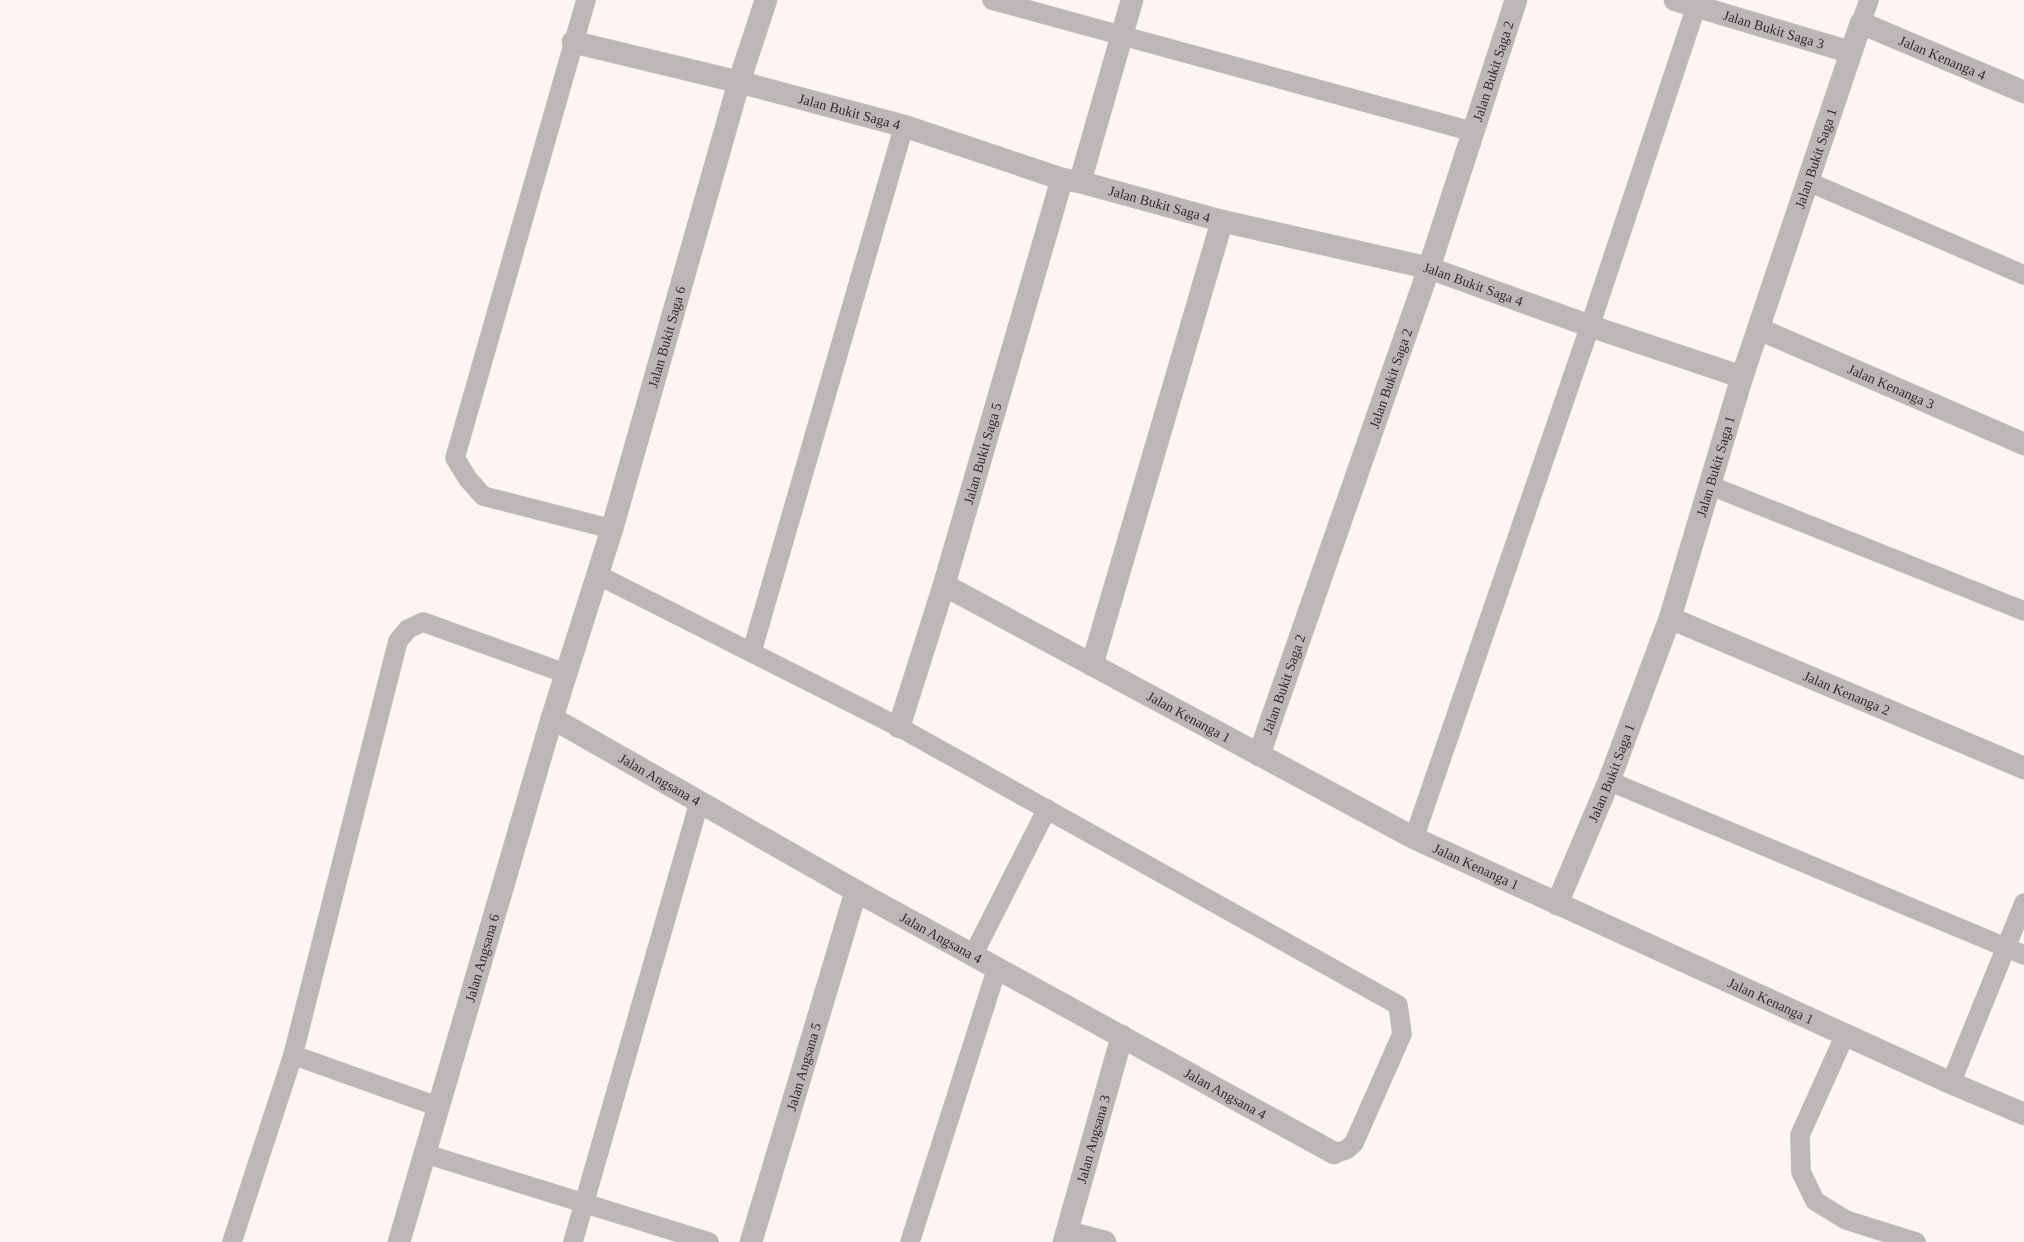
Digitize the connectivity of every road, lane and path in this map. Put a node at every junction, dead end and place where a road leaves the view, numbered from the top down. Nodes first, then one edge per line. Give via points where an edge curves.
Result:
1 (586, 0) edge
2 (766, 0) edge
3 (992, 0) edge
4 (1132, 0) edge
5 (1516, 0) edge
6 (1675, 0) edge
7 (1869, 0) edge
8 (1696, 7) junction
9 (1861, 23) junction
10 (1122, 36) junction
11 (573, 42) junction
12 (1850, 52) junction
13 (739, 82) junction
14 (2024, 92) edge
15 (904, 126) junction
16 (1474, 132) junction
17 (1071, 181) junction
18 (1809, 182) junction
19 (1222, 222) junction
20 (1429, 268) junction
21 (2024, 275) edge
22 (1590, 326) junction
23 (1759, 329) junction
24 (1742, 377) junction
25 (2024, 444) edge
26 (1709, 485) junction
27 (612, 529) junction
28 (598, 575) junction
29 (944, 585) junction
30 (2024, 611) edge
31 (1670, 618) junction
32 (752, 651) junction
33 (1092, 665) junction
34 (567, 674) junction
35 (552, 718) junction
36 (899, 727) junction
37 (1259, 755) junction
38 (2024, 768) edge
39 (1609, 781) junction
40 (699, 803) junction
41 (1047, 809) junction
42 (1414, 838) junction
43 (856, 891) junction
44 (2024, 903) edge
45 (1557, 904) junction
46 (2006, 947) junction
47 (973, 955) junction
48 (2024, 955) edge
49 (996, 968) junction
50 (1845, 1035) junction
51 (1122, 1036) junction
52 (293, 1055) junction
53 (1951, 1083) junction
54 (439, 1108) junction
55 (2024, 1114) edge
56 (1334, 1153) joint
57 (426, 1154) junction
58 (584, 1204) junction
59 (1066, 1237) edge
60 (232, 1242) edge
61 (399, 1242) edge
62 (574, 1242) edge
63 (709, 1242) edge
64 (751, 1242) edge
65 (910, 1242) edge
66 (1105, 1242) edge
67 (1916, 1242) edge

1 - 11 lane
2 - 13 street, Jalan Bukit Saga 6
3 - 10 lane
4 - 10 street, Jalan Bukit Saga 5
5 - 16 street, Jalan Bukit Saga 2
6 - 8 street, Jalan Bukit Saga 3
7 - 9 lane
8 - 12 street, Jalan Bukit Saga 3
8 - 22 lane
9 - 12 street, Jalan Bukit Saga 1
9 - 14 street, Jalan Kenanga 4
10 - 16 lane
10 - 17 street, Jalan Bukit Saga 5
11 - 13 street, Jalan Bukit Saga 4
11 - 27 lane via 455,458 483,496
12 - 18 street, Jalan Bukit Saga 1
13 - 15 street, Jalan Bukit Saga 4
13 - 27 street, Jalan Bukit Saga 6
15 - 17 street, Jalan Bukit Saga 4
15 - 32 lane
16 - 20 street, Jalan Bukit Saga 2
17 - 19 street, Jalan Bukit Saga 4
17 - 29 street, Jalan Bukit Saga 5
18 - 21 lane
18 - 23 street, Jalan Bukit Saga 1
19 - 20 street, Jalan Bukit Saga 4
19 - 33 street
20 - 22 street, Jalan Bukit Saga 4
20 - 37 street, Jalan Bukit Saga 2
22 - 24 street, Jalan Bukit Saga 4
22 - 42 lane
23 - 24 street, Jalan Bukit Saga 1
23 - 25 street, Jalan Kenanga 3
24 - 26 street, Jalan Bukit Saga 1
26 - 30 lane
26 - 31 street, Jalan Bukit Saga 1
27 - 28 street, Jalan Bukit Saga 6
28 - 32 lane
28 - 34 street, Jalan Bukit Saga 6
29 - 33 street, Jalan Kenanga 1
29 - 36 street, Jalan Bukit Saga 5
31 - 38 street, Jalan Kenanga 2
31 - 39 street, Jalan Bukit Saga 1
32 - 36 lane
33 - 37 street, Jalan Kenanga 1
34 - 35 street, Jalan Angsana 6
34 - 52 lane via 423,622 408,629 398,641
35 - 40 street, Jalan Angsana 4
35 - 54 street, Jalan Angsana 6
36 - 41 lane
37 - 42 street, Jalan Kenanga 1
39 - 45 street, Jalan Bukit Saga 1
39 - 46 lane
40 - 43 street, Jalan Angsana 4
40 - 58 lane
41 - 47 lane
41 - 56 lane via 1398,1005 1402,1034 1354,1143 1346,1150
42 - 45 street, Jalan Kenanga 1
43 - 47 street, Jalan Angsana 4
43 - 64 street, Jalan Angsana 5
44 - 46 lane
45 - 50 street, Jalan Kenanga 1
46 - 48 lane
46 - 53 lane
47 - 49 street, Jalan Angsana 4
49 - 51 street, Jalan Angsana 4
49 - 65 lane
50 - 53 street, Jalan Kenanga 1
50 - 67 lane via 1800,1135 1800,1172 1815,1201 1846,1220
51 - 56 street, Jalan Angsana 4
51 - 59 street, Jalan Angsana 3
52 - 54 lane
52 - 60 lane
53 - 55 street, Jalan Kenanga 1
54 - 57 street, Jalan Angsana 6
57 - 58 lane
57 - 61 street, Jalan Angsana 6
58 - 62 lane
58 - 63 lane
59 - 66 street

